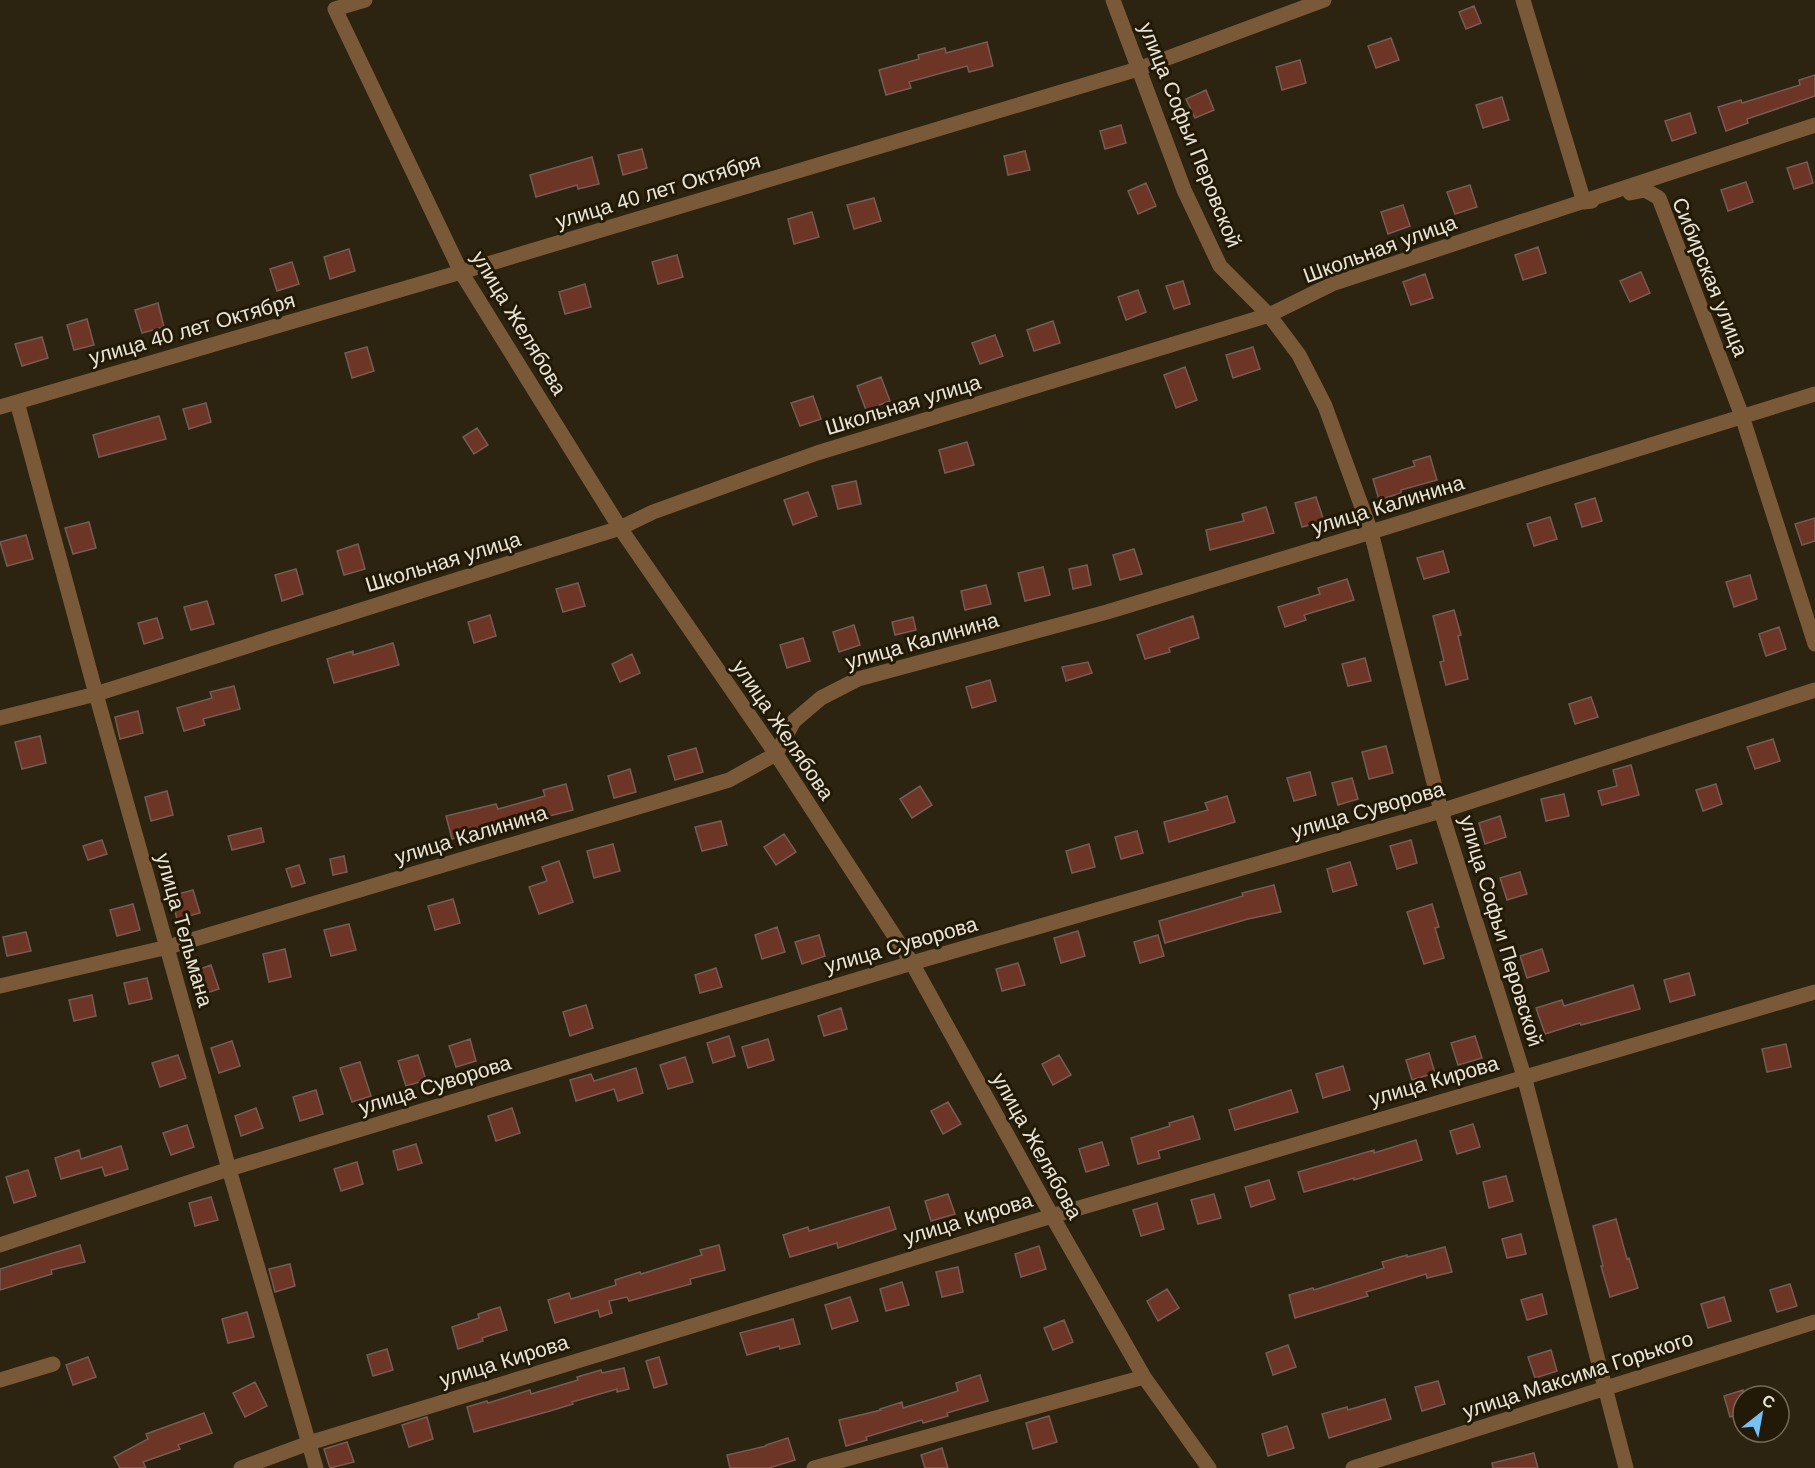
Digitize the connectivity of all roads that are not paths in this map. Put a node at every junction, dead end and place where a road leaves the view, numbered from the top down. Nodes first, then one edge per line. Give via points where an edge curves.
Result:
1 (364, 0) edge
2 (1113, 0) edge
3 (1324, 0) edge
4 (1523, 0) edge
5 (1138, 69) junction
6 (1815, 125) edge
7 (1584, 202) junction
8 (461, 272) junction
9 (1269, 315) junction
10 (1815, 394) edge
11 (17, 402) junction
12 (0, 407) edge
13 (1742, 416) junction
14 (621, 528) junction
15 (1371, 532) junction
16 (1815, 644) edge
17 (1815, 690) edge
18 (96, 694) junction
19 (0, 718) edge
20 (776, 754) junction
21 (1441, 811) junction
22 (168, 947) junction
23 (912, 963) junction
24 (0, 986) edge
25 (1815, 992) edge
26 (1524, 1076) junction
27 (229, 1169) junction
28 (1052, 1216) junction
29 (0, 1245) edge
30 (1815, 1322) edge
31 (53, 1364) dead end
32 (1144, 1377) junction
33 (0, 1380) edge
34 (1605, 1389) junction
35 (309, 1443) junction
36 (241, 1468) edge
37 (316, 1468) edge
38 (814, 1468) edge
39 (1209, 1468) edge
40 (1353, 1468) edge
41 (1626, 1468) edge

1 - 8 street, улица Желябова via 335,9
2 - 5 street, улица Софьи Перовской
3 - 5 street, улица 40 лет Октября
4 - 7 street
5 - 8 street, улица 40 лет Октября
5 - 9 street, улица Софьи Перовской via 1184,190 1220,266
6 - 7 street, Школьная улица
7 - 9 street, Школьная улица via 1332,284
7 - 13 street, Сибирская улица via 1646,190 1659,198
8 - 11 street, улица 40 лет Октября
8 - 14 street, улица Желябова
9 - 14 street, Школьная улица via 818,453 653,512
9 - 15 street, улица Софьи Перовской via 1299,355 1325,406
10 - 13 street, улица Калинина
11 - 12 street, улица 40 лет Октября
11 - 18 street, улица Тельмана
13 - 15 street, улица Калинина
13 - 16 street, Сибирская улица
14 - 18 street, Школьная улица
14 - 20 street, улица Желябова
15 - 20 street, улица Калинина via 1107,612 858,679 821,698 794,721
15 - 21 street, улица Софьи Перовской
17 - 21 street, улица Суворова
18 - 19 street, Школьная улица
18 - 22 street, улица Тельмана
20 - 22 street, улица Калинина via 729,780
20 - 23 street, улица Желябова
21 - 23 street, улица Суворова
21 - 26 street, улица Софьи Перовской
22 - 24 street, улица Калинина
22 - 27 street, улица Тельмана
23 - 27 street, улица Суворова
23 - 28 street, улица Желябова
25 - 26 street, улица Кирова
26 - 28 street, улица Кирова
26 - 34 street, улица Софьи Перовской
27 - 29 street, улица Суворова
27 - 35 street, улица Тельмана
28 - 32 street, улица Желябова
28 - 35 street, улица Кирова
30 - 34 street, улица Максима Горького
31 - 33 street
32 - 38 street
32 - 39 street, улица Желябова
34 - 40 street, улица Максима Горького
34 - 41 street, улица Софьи Перовской
35 - 36 street, улица Кирова
35 - 37 street, улица Тельмана

